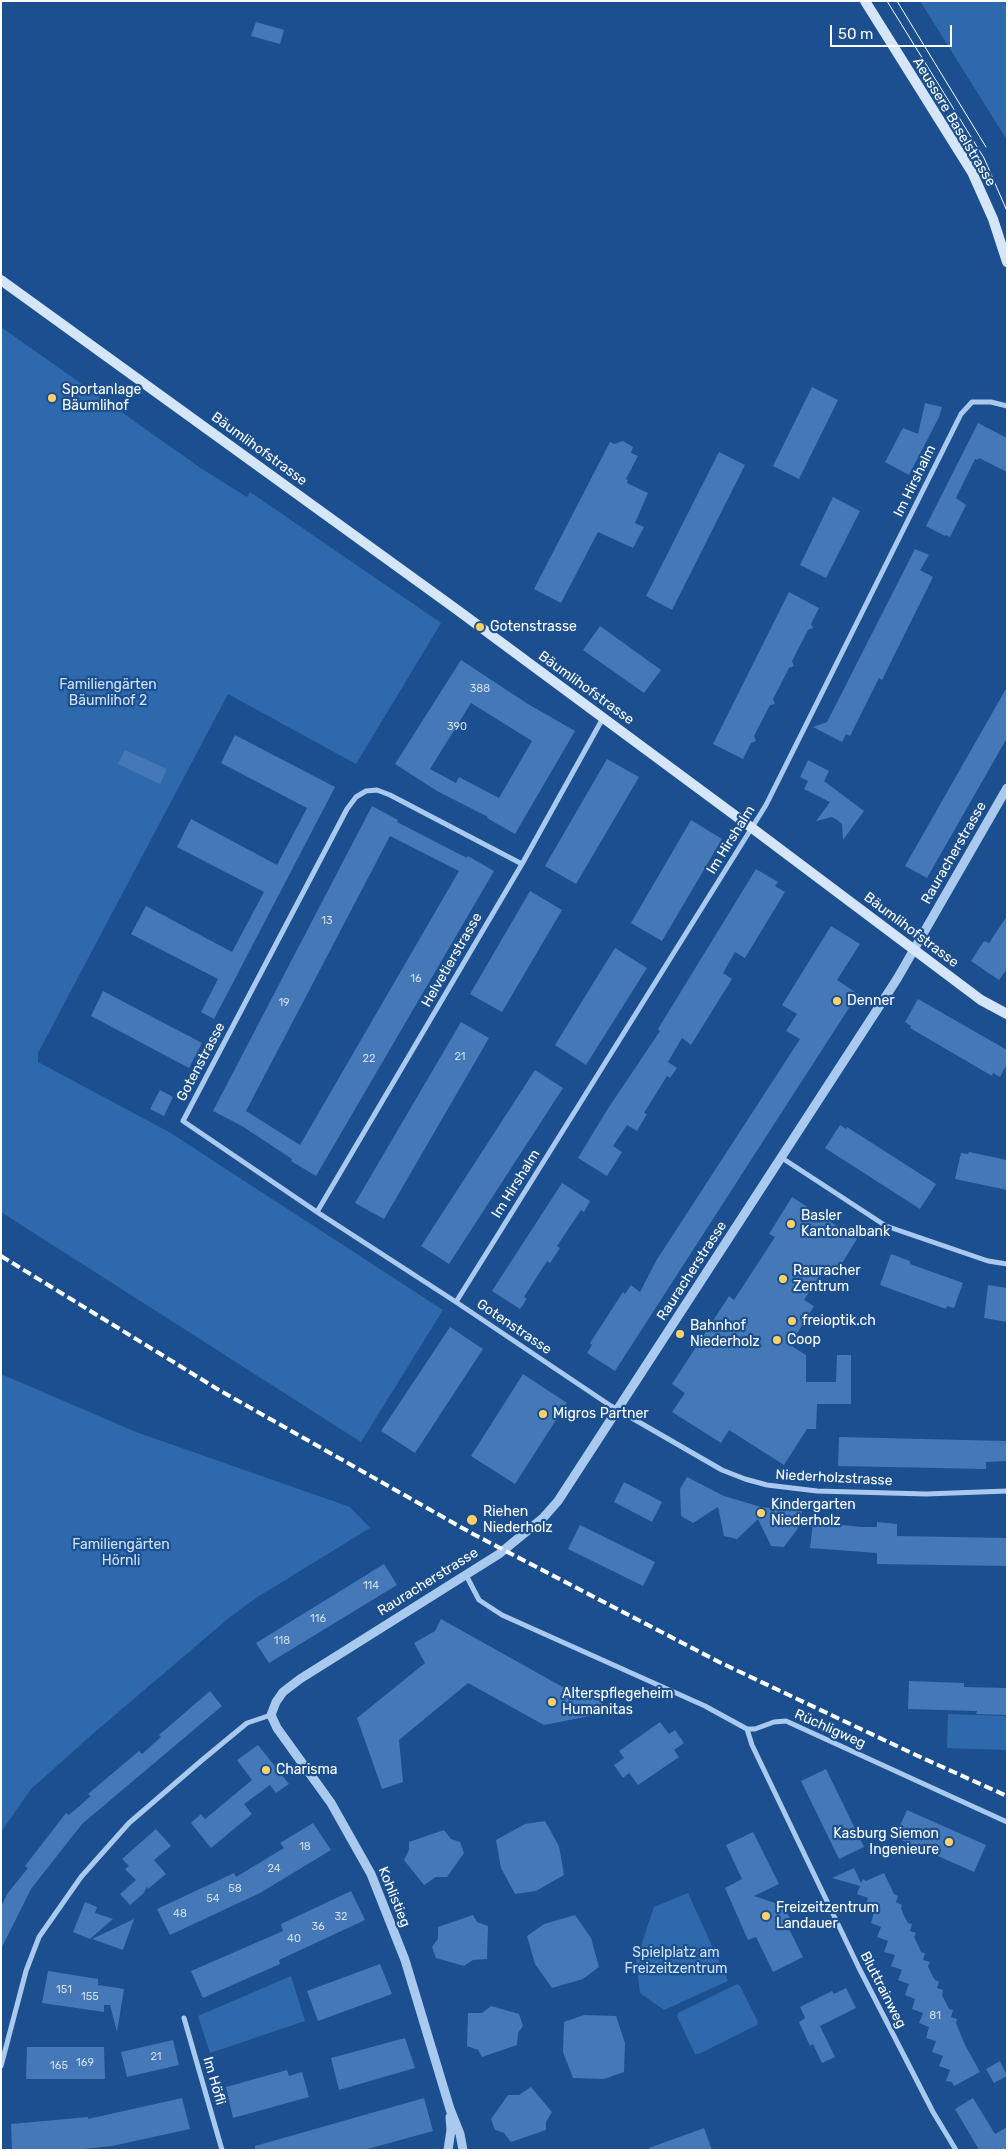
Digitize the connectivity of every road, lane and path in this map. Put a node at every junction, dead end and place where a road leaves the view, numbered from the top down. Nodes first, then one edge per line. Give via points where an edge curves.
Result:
1 (865, 1) edge
2 (1007, 262) edge
3 (1, 280) edge
4 (1007, 406) edge
5 (603, 718) junction
6 (1007, 788) edge
7 (752, 828) junction
8 (522, 864) junction
9 (914, 950) junction
10 (1007, 1014) edge
11 (782, 1158) junction
12 (317, 1212) junction
13 (1007, 1264) edge
14 (456, 1302) junction
15 (618, 1410) junction
16 (1007, 1491) edge
17 (466, 1576) junction
18 (271, 1715) junction
19 (748, 1728) junction
20 (1007, 1822) edge
21 (184, 2018) dead end
22 (1, 2066) edge
23 (450, 2109) junction
24 (222, 2150) edge
25 (448, 2150) edge
26 (463, 2150) edge
27 (956, 2150) edge

1 - 2 main road, Aeussere Baselstrasse via 972,172 993,219
3 - 5 main road, Bäumlihofstrasse
4 - 7 street, Im Hirshalm via 972,402 961,414
5 - 7 main road, Bäumlihofstrasse
5 - 8 street, Helvetierstrasse
6 - 9 street, Rauracherstrasse
7 - 9 main road, Bäumlihofstrasse
7 - 14 street, Im Hirshalm
8 - 12 street, Helvetierstrasse
8 - 12 street, Gotenstrasse via 377,790 356,796 347,809 183,1121
9 - 10 main road, Bäumlihofstrasse via 980,1000
9 - 11 street, Rauracherstrasse
11 - 13 street via 886,1226 988,1261
11 - 15 street, Rauracherstrasse
12 - 14 street, Gotenstrasse
14 - 15 street, Gotenstrasse
15 - 16 street, Niederholzstrasse via 722,1470 767,1485 817,1491
15 - 17 street, Rauracherstrasse via 544,1518
17 - 18 street, Rauracherstrasse via 300,1679 284,1692
17 - 19 street via 479,1600 502,1615
18 - 22 street via 247,1723 207,1756 129,1823 81,1877 39,1937 26,1971
18 - 23 street, Kohlistieg via 331,1802 371,1874 405,1960
19 - 20 street, Rüchligweg via 786,1721
19 - 27 street, Bluttrainweg via 752,1745 859,1968
21 - 24 street, Im Höfli
23 - 25 street, Kohlistieg
23 - 26 street, Kohlistieg

